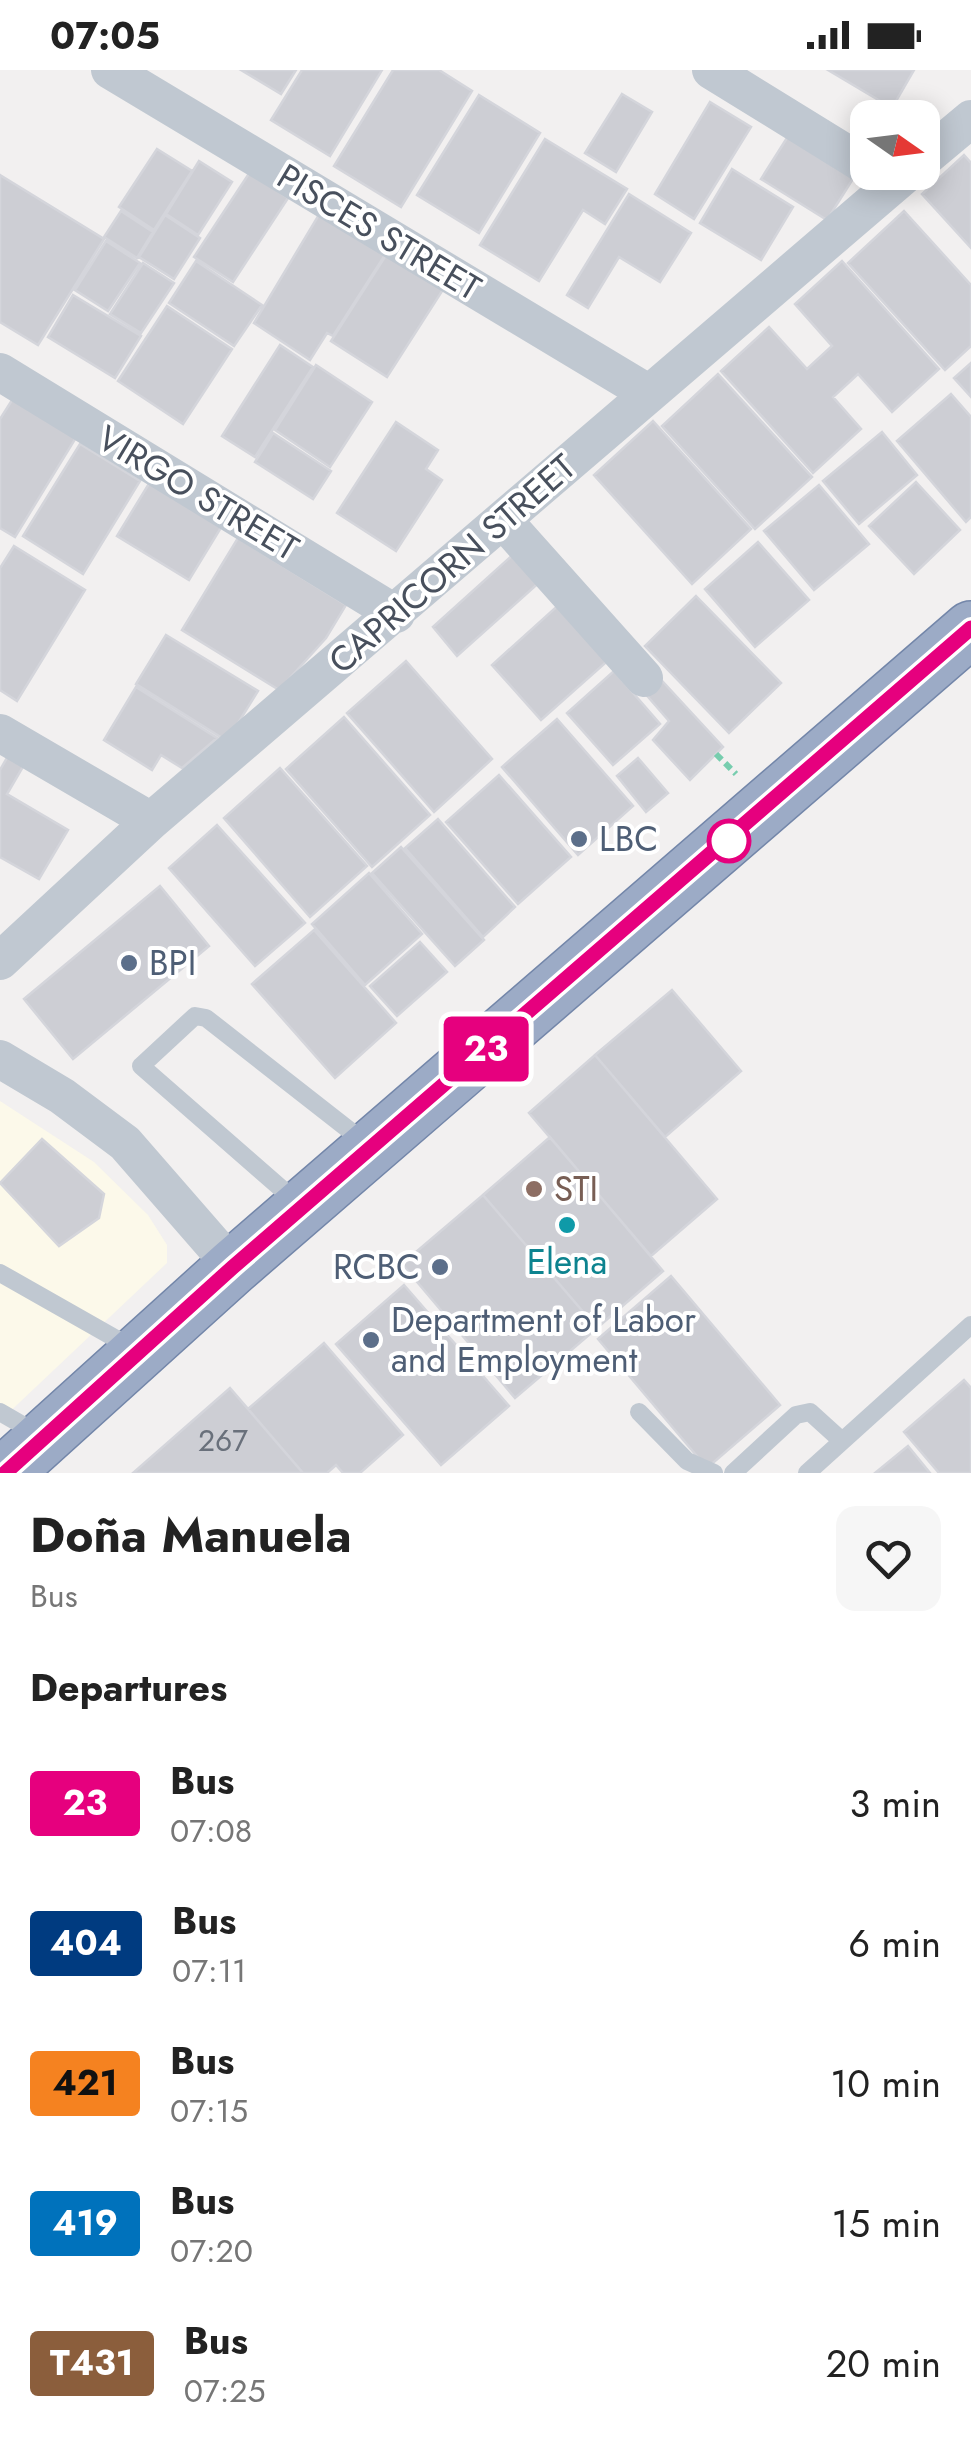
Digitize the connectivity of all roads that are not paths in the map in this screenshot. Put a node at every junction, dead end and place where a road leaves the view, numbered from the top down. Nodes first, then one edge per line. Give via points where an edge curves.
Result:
1 (110, 70) edge
2 (711, 70) edge
3 (971, 119) edge
4 (940, 140) edge
5 (850, 147) edge
6 (873, 190) edge
7 (0, 372) edge
8 (648, 394) junction
9 (503, 520) junction
10 (396, 614) junction
11 (971, 628) edge
12 (644, 678) dead end
13 (0, 732) edge
14 (151, 821) junction
15 (0, 961) edge
16 (0, 1059) edge
17 (371, 1148) junction
18 (302, 1208) junction
19 (233, 1267) junction
20 (0, 1273) edge
21 (971, 1325) edge
22 (138, 1351) junction
23 (639, 1412) dead end
24 (16, 1440) edge
25 (842, 1442) junction
26 (714, 1473) edge
27 (733, 1473) edge
28 (807, 1473) edge

1 - 8 street, PISCES STREET
2 - 5 street
3 - 4 street, CAPRICORN STREET
6 - 8 street, CAPRICORN STREET
7 - 10 street, VIRGO STREET
8 - 9 street, CAPRICORN STREET
9 - 10 street, CAPRICORN STREET
9 - 12 street
10 - 14 street, CAPRICORN STREET
11 - 17 highway
13 - 14 street
14 - 15 street, CAPRICORN STREET
16 - 19 street via 126,1143
17 - 18 highway
17 - 18 lane via 195,1016 141,1066
18 - 19 highway
19 - 22 highway
20 - 22 lane
21 - 25 lane
22 - 24 highway
23 - 26 lane via 687,1461
25 - 27 lane via 810,1412 796,1415
25 - 28 lane

